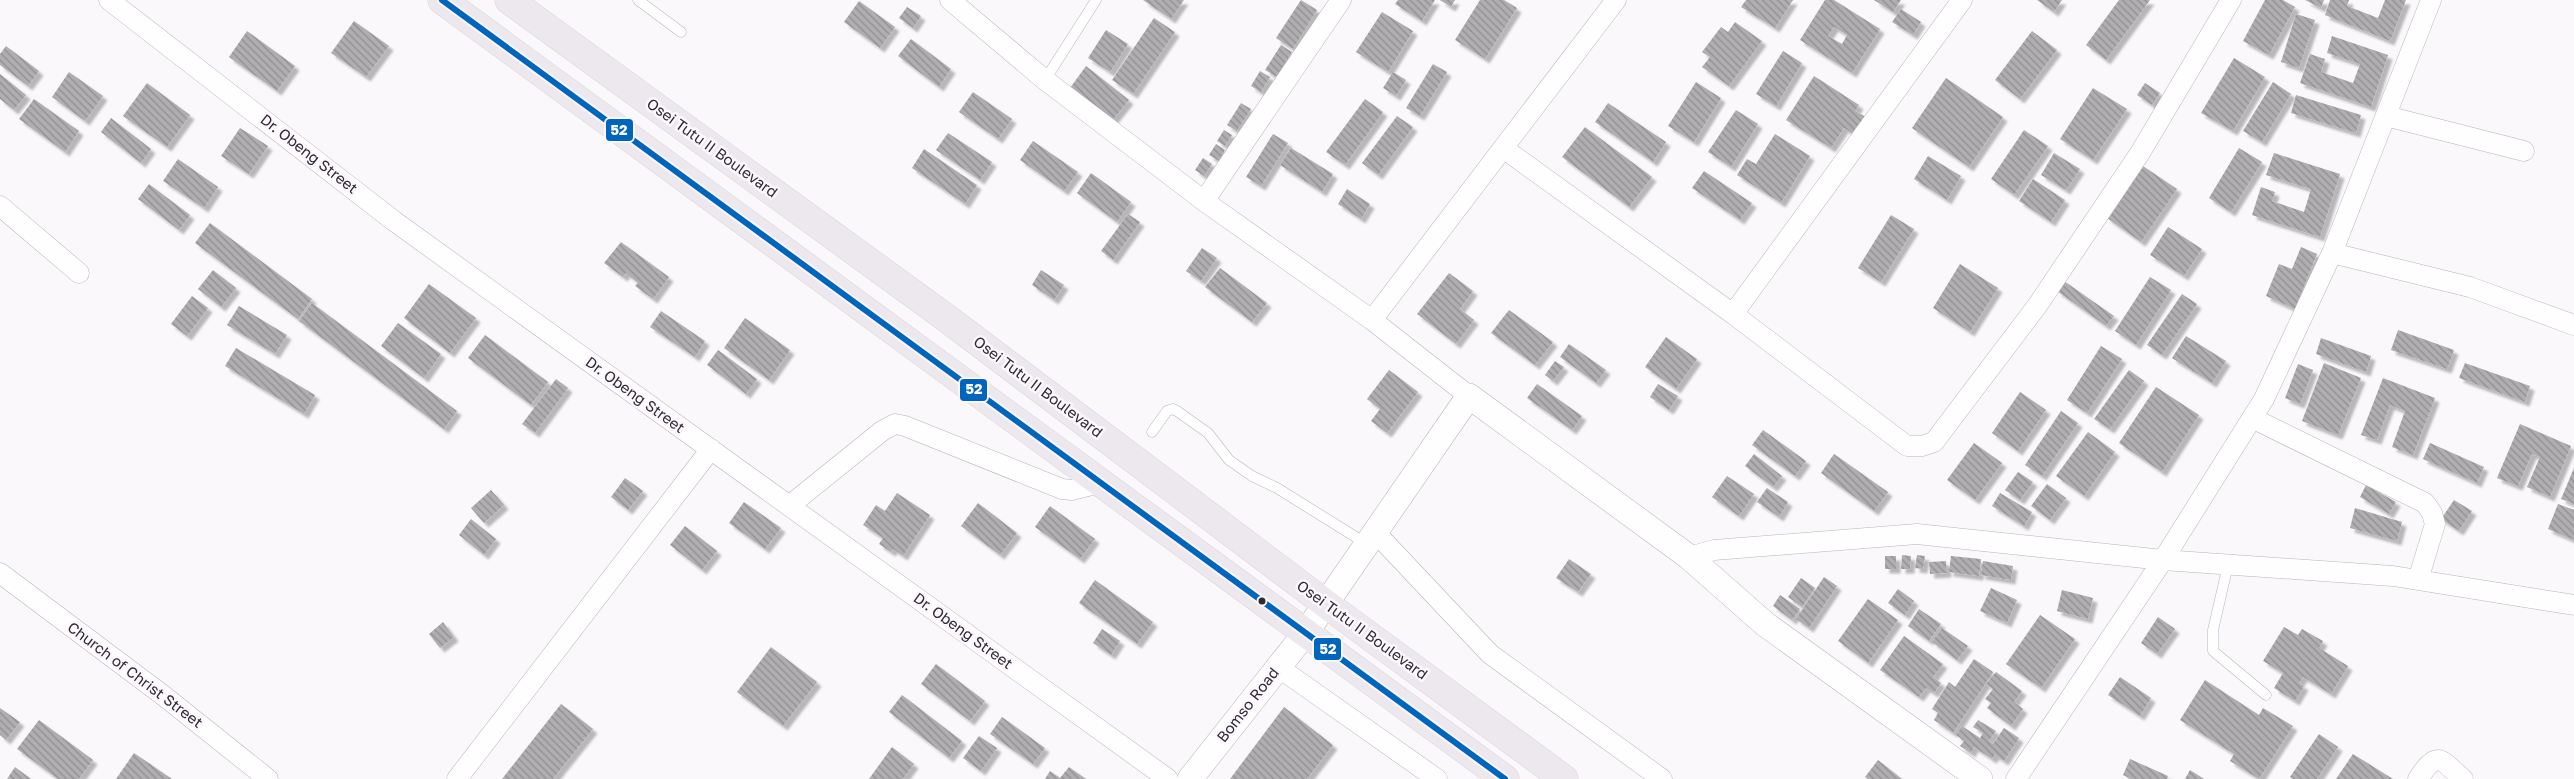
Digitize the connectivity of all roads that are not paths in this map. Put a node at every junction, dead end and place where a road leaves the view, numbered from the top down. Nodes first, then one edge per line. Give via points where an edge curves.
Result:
1 (109, 0) edge
2 (442, 0) edge
3 (509, 0) edge
4 (638, 0) edge
5 (950, 0) edge
6 (1096, 0) edge
7 (1341, 0) edge
8 (1616, 0) edge
9 (1962, 0) edge
10 (2231, 0) edge
11 (2431, 0) edge
12 (681, 32) dead end
13 (1045, 80) junction
14 (2386, 116) junction
15 (1503, 148) junction
16 (2524, 152) dead end
17 (1204, 200) junction
18 (0, 206) edge
19 (2332, 254) junction
20 (79, 273) dead end
21 (1733, 314) junction
22 (1372, 320) junction
23 (2574, 326) edge
24 (1469, 396) junction
25 (2252, 418) junction
26 (1152, 432) dead end
27 (710, 450) junction
28 (1103, 482) junction
29 (789, 506) junction
30 (1371, 538) junction
31 (1689, 557) junction
32 (2162, 560) junction
33 (2228, 565) junction
34 (0, 574) edge
35 (2418, 580) junction
36 (1326, 604) junction
37 (2574, 605) edge
38 (1306, 631) junction
39 (1278, 667) junction
40 (2266, 695) dead end
41 (268, 779) edge
42 (457, 779) edge
43 (1168, 779) edge
44 (1190, 779) edge
45 (1437, 779) edge
46 (1505, 779) edge
47 (1564, 779) edge
48 (1662, 779) edge
49 (1980, 779) edge
50 (2016, 779) edge
51 (2418, 779) edge
52 (2463, 779) edge

1 - 27 street, Dr. Obeng Street via 394,221
2 - 28 highway
3 - 36 highway, Osei Tutu II Boulevard via 944,317
4 - 12 lane
5 - 13 street
6 - 13 lane
7 - 17 street
8 - 15 street
9 - 21 street
10 - 21 street via 2135,162 2037,306 1934,442 1907,446
11 - 14 street
13 - 17 street
14 - 16 street
14 - 19 street
15 - 21 street
15 - 22 street
17 - 22 street
18 - 20 street
19 - 23 street via 2470,287
19 - 25 street
22 - 24 street
24 - 30 street, Bomso Road
24 - 31 street
25 - 32 street
25 - 35 street via 2425,503 2435,524
26 - 30 lane via 1173,409 1208,433 1230,460 1252,476
27 - 29 street, Dr. Obeng Street
27 - 42 street
28 - 29 street via 1072,490 1062,489 895,424
28 - 38 highway
29 - 43 street, Dr. Obeng Street
30 - 36 street, Bomso Road
30 - 48 street via 1490,654
31 - 32 street via 1714,550 1917,534
31 - 49 street via 1765,624
32 - 33 street
32 - 50 street
33 - 35 street
33 - 40 lane via 2213,630 2213,651
34 - 41 street, Church of Christ Street via 164,696
35 - 37 street
36 - 38 street, Bomso Road
36 - 47 highway, Osei Tutu II Boulevard
38 - 39 street, Bomso Road
38 - 46 highway
39 - 44 street, Bomso Road
39 - 45 street
51 - 52 street via 2435,759 2441,760

